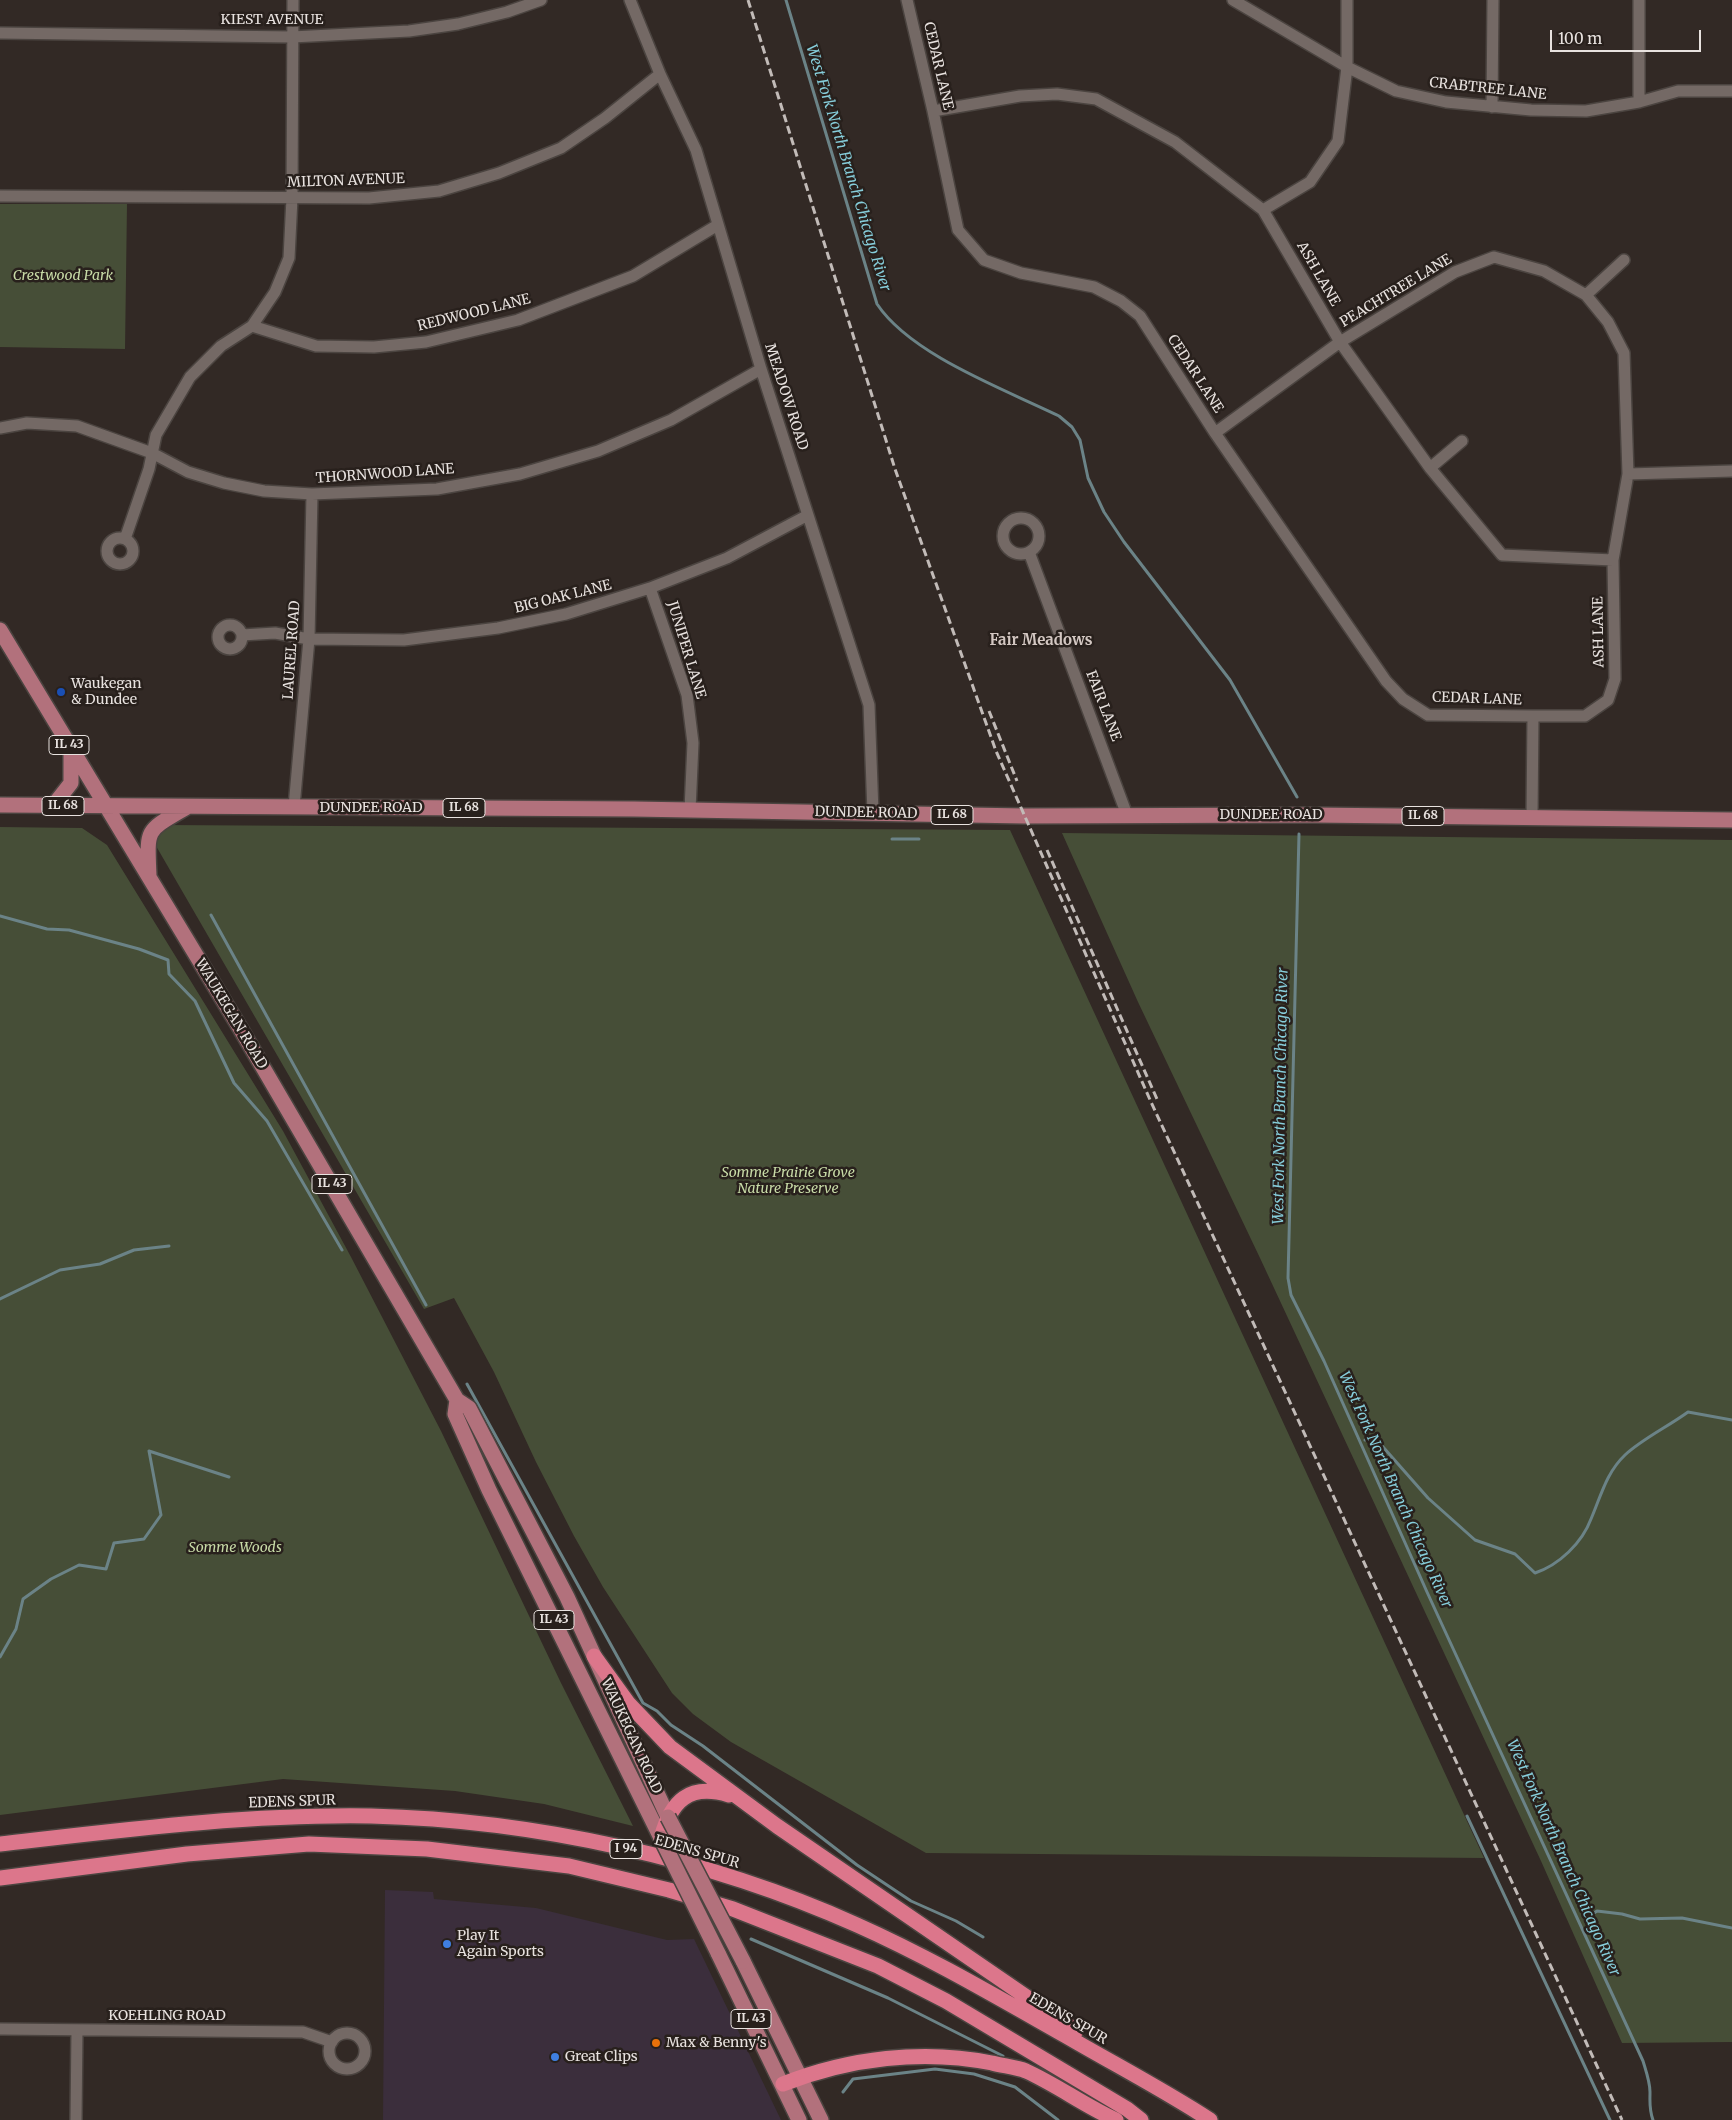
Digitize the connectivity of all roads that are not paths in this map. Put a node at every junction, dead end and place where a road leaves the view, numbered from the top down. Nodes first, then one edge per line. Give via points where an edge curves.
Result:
1 (293, 0) edge
2 (541, 0) edge
3 (630, 0) edge
4 (907, 0) edge
5 (1234, 0) edge
6 (1347, 0) edge
7 (1493, 0) edge
8 (1639, 0) edge
9 (0, 33) edge
10 (292, 37) junction
11 (1347, 67) junction
12 (660, 74) junction
13 (1732, 91) edge
14 (1639, 102) junction
15 (1492, 107) junction
16 (933, 111) junction
17 (0, 196) edge
18 (292, 198) junction
19 (1262, 210) junction
20 (716, 226) junction
21 (1624, 260) dead end
22 (1586, 295) junction
23 (252, 326) junction
24 (1340, 342) junction
25 (761, 369) junction
26 (0, 428) edge
27 (1215, 433) junction
28 (1462, 441) dead end
29 (152, 453) junction
30 (1430, 468) junction
31 (1732, 471) edge
32 (1628, 474) junction
33 (312, 494) junction
34 (808, 515) junction
35 (125, 539) dead end
36 (1029, 552) dead end
37 (1613, 560) junction
38 (650, 588) junction
39 (0, 632) edge
40 (242, 635) dead end
41 (310, 638) junction
42 (1533, 716) junction
43 (71, 747) junction
44 (0, 806) edge
45 (53, 806) junction
46 (107, 806) junction
47 (187, 806) junction
48 (294, 807) junction
49 (690, 810) junction
50 (872, 813) junction
51 (1127, 815) junction
52 (1532, 817) junction
53 (1732, 820) edge
54 (149, 877) junction
55 (457, 1400) junction
56 (594, 1656) junction
57 (735, 1797) junction
58 (668, 1818) junction
59 (661, 1838) junction
60 (0, 1844) edge
61 (0, 1878) edge
62 (0, 2029) edge
63 (77, 2030) junction
64 (332, 2042) dead end
65 (799, 2078) junction
66 (783, 2084) junction
67 (1196, 2110) junction
68 (76, 2120) edge
69 (800, 2120) edge
70 (821, 2120) edge
71 (1116, 2120) edge
72 (1141, 2120) edge
73 (1210, 2120) edge

1 - 10 street
2 - 10 street, KIEST AVENUE via 448,26
3 - 12 street, MEADOW ROAD
4 - 16 street, CEDAR LANE
5 - 11 street, CRABTREE LANE
6 - 11 street
7 - 15 street
8 - 14 street
9 - 10 street, KIEST AVENUE
10 - 18 street
11 - 15 street, CRABTREE LANE via 1396,91 1446,102
11 - 19 street via 1338,141 1310,182
12 - 18 street, MILTON AVENUE via 561,148 499,173 438,191 369,198
12 - 20 street, MEADOW ROAD via 696,150
13 - 14 street, CRABTREE LANE via 1678,91
14 - 15 street, CRABTREE LANE via 1586,111
16 - 19 street, ASH LANE via 1020,96 1057,94 1096,99 1175,142
16 - 27 street, CEDAR LANE via 958,230 984,260 1021,274 1094,287 1121,301 1140,316
17 - 18 street, MILTON AVENUE
18 - 23 street via 290,258 276,292
19 - 24 street, ASH LANE
20 - 23 street, REDWOOD LANE via 633,276 518,320 426,342 374,347 316,346
20 - 25 street, MEADOW ROAD
21 - 22 street
22 - 24 street, PEACHTREE LANE via 1544,271 1494,257 1455,272
22 - 32 street, PEACHTREE LANE via 1608,322 1624,353
23 - 29 street via 221,346 190,377 156,435
24 - 27 street, PEACHTREE LANE
24 - 30 street, ASH LANE
25 - 33 street, THORNWOOD LANE via 671,420 598,451 520,474 437,489
25 - 34 street, MEADOW ROAD
26 - 29 street, THORNWOOD LANE via 27,423 77,426
27 - 42 street, CEDAR LANE via 1386,681 1403,699 1428,715
28 - 30 street
29 - 33 street, THORNWOOD LANE via 188,472 224,483 264,491
29 - 35 street
30 - 37 street, ASH LANE via 1502,555
31 - 32 street
32 - 37 street, ASH LANE
33 - 41 street, LAUREL ROAD
34 - 38 street, BIG OAK LANE via 727,558
34 - 50 street, MEADOW ROAD via 869,706
36 - 51 street, FAIR LANE
37 - 42 street, ASH LANE via 1615,679 1608,700 1585,716
38 - 41 street, BIG OAK LANE via 566,614 498,628 404,640
38 - 49 street, JUNIPER LANE via 687,695 693,743
39 - 43 main road, WAUKEGAN ROAD / IL 43
40 - 41 street, BIG OAK LANE via 276,633
41 - 48 street, LAUREL ROAD
42 - 52 street
43 - 45 main road via 71,783
43 - 46 main road, WAUKEGAN ROAD / IL 43
44 - 45 main road, DUNDEE ROAD / IL 68
45 - 46 main road, DUNDEE ROAD / IL 68
46 - 47 main road, DUNDEE ROAD / IL 68
46 - 54 main road, WAUKEGAN ROAD / IL 43
47 - 48 main road, DUNDEE ROAD / IL 68
47 - 54 main road via 153,827 147,840
48 - 49 main road, DUNDEE ROAD / IL 68
49 - 50 main road, DUNDEE ROAD / IL 68
50 - 51 main road, DUNDEE ROAD / IL 68
51 - 52 main road, DUNDEE ROAD / IL 68
52 - 53 main road, DUNDEE ROAD / IL 68
54 - 55 main road, WAUKEGAN ROAD / IL 43
55 - 56 main road, WAUKEGAN ROAD / IL 43 via 469,1408 550,1563
55 - 59 main road, WAUKEGAN ROAD / IL 43 via 455,1414 489,1490
56 - 57 highway via 628,1703 670,1747
56 - 58 main road, WAUKEGAN ROAD / IL 43
57 - 58 highway via 713,1790 695,1792 676,1804
57 - 67 highway via 1004,1984
58 - 59 highway
58 - 65 main road, WAUKEGAN ROAD / IL 43, bridge via 743,1961
59 - 66 main road, WAUKEGAN ROAD / IL 43, bridge
60 - 67 highway, EDENS SPUR / I 94 via 172,1824 310,1816 439,1820 589,1841 712,1872 854,1923 949,1969
61 - 72 highway, I 94 via 186,1854 310,1844 427,1849 569,1866 733,1909 878,1966 946,2001
62 - 63 street, KOEHLING ROAD
63 - 64 street, KOEHLING ROAD via 303,2032
63 - 68 street
65 - 66 highway
65 - 70 main road, IL 43
65 - 71 highway via 846,2065 895,2057 960,2057 1025,2070
66 - 69 main road, IL 43
67 - 73 highway, EDENS SPUR / I 94

